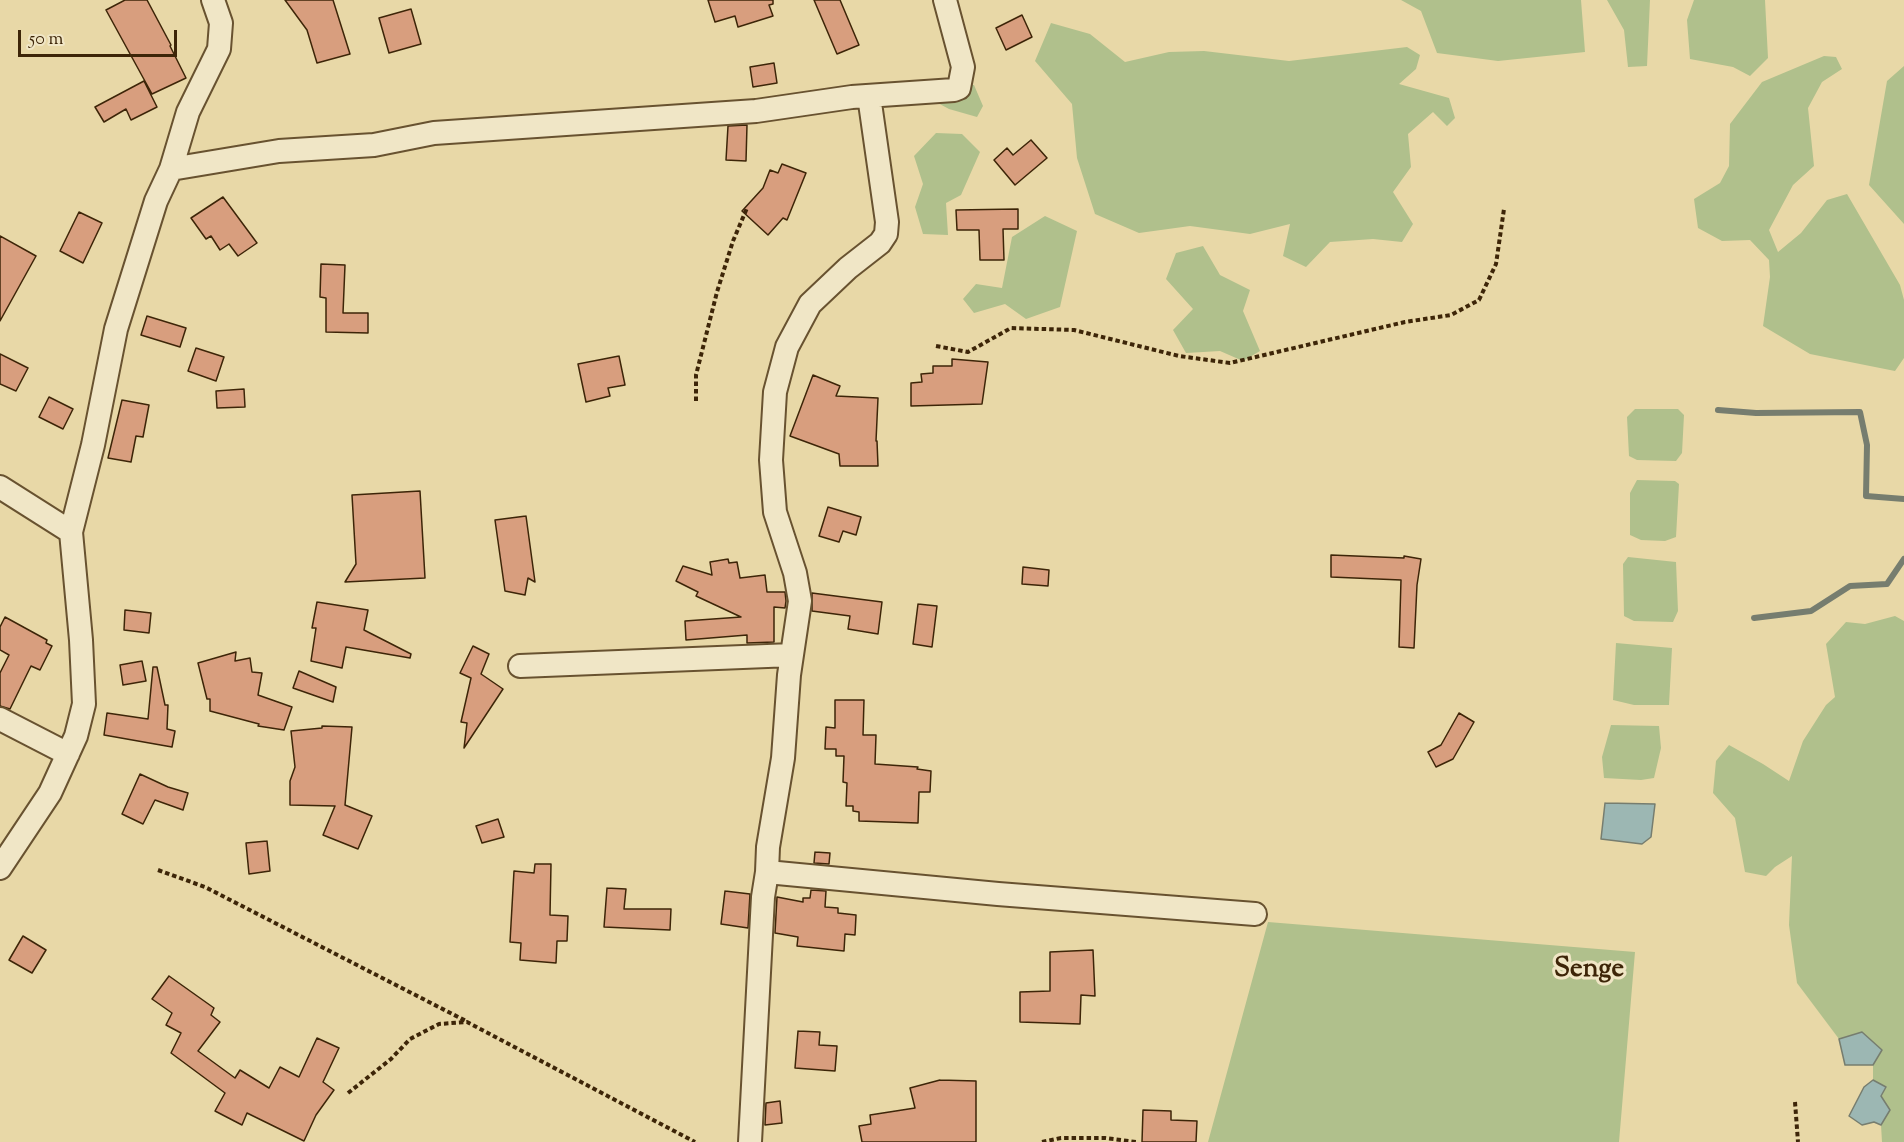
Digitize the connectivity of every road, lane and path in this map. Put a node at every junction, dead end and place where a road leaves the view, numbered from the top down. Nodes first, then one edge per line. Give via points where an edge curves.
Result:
1 (213, 0) edge
2 (945, 0) edge
3 (869, 96) junction
4 (171, 169) junction
5 (747, 208) dead end
6 (1504, 208) dead end
7 (936, 346) dead end
8 (696, 401) dead end
9 (0, 487) edge
10 (71, 531) junction
11 (792, 655) junction
12 (520, 666) dead end
13 (0, 718) edge
14 (68, 754) junction
15 (0, 868) edge
16 (158, 870) dead end
17 (767, 872) junction
18 (1255, 914) dead end
19 (467, 1022) junction
20 (348, 1093) dead end
21 (1795, 1102) dead end
22 (695, 1142) edge
23 (750, 1142) edge
24 (1042, 1142) edge
25 (1136, 1142) edge
26 (1798, 1142) edge

1 - 4 street via 221,23 219,49 188,112
2 - 3 street via 963,67 959,88
3 - 4 street via 756,111 434,133 374,145 279,151
3 - 11 street via 886,234 810,304 787,347 775,392 771,460 775,512 800,601
4 - 10 street via 156,201 116,329
5 - 8 path via 717,292 696,375
6 - 7 path via 1496,264 1479,300 1451,315 1230,363 1179,356 1074,330 1011,328 968,352
9 - 10 street
10 - 14 street via 84,704
11 - 12 street
11 - 17 street
13 - 14 street
14 - 15 street via 50,793
16 - 19 path via 205,888
17 - 18 street
17 - 23 street
19 - 20 path via 439,1024 410,1039
19 - 22 path
21 - 26 path
24 - 25 path via 1061,1137

